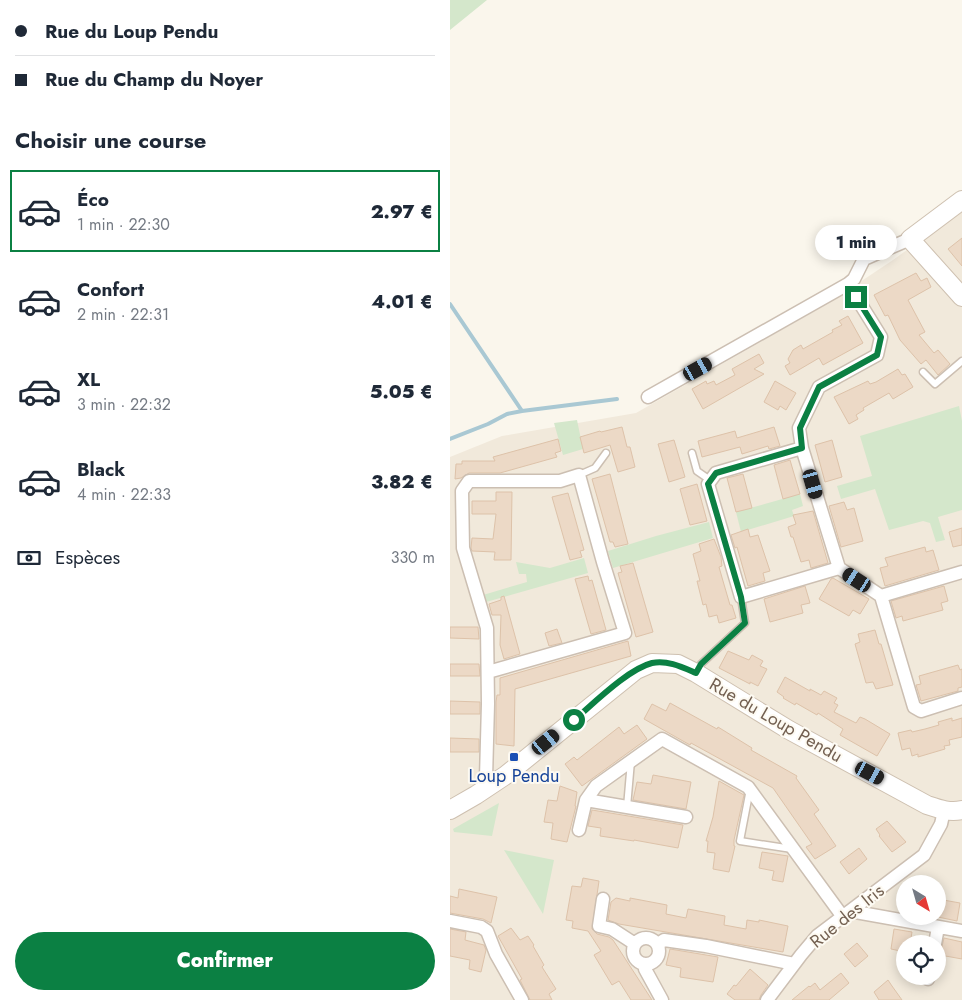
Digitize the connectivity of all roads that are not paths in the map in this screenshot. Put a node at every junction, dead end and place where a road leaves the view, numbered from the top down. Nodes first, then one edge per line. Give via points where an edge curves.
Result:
1 (962, 200) edge
2 (910, 239) junction
3 (848, 284) junction
4 (962, 298) edge
5 (962, 362) edge
6 (923, 372) dead end
7 (648, 397) dead end
8 (802, 448) junction
9 (692, 453) dead end
10 (606, 454) dead end
11 (579, 475) junction
12 (710, 480) junction
13 (839, 568) junction
14 (962, 572) edge
15 (881, 596) junction
16 (741, 597) junction
17 (488, 672) junction
18 (696, 673) junction
19 (962, 698) edge
20 (631, 760) junction
21 (490, 786) junction
22 (750, 789) junction
23 (586, 800) junction
24 (626, 807) junction
25 (450, 810) edge
26 (962, 810) edge
27 (944, 811) junction
28 (686, 817) dead end
29 (579, 830) dead end
30 (794, 849) junction
31 (603, 899) dead end
32 (847, 914) junction
33 (450, 921) edge
34 (938, 927) junction
35 (962, 932) edge
36 (937, 935) edge
37 (635, 944) junction
38 (658, 944) junction
39 (646, 964) junction
40 (794, 964) junction
41 (522, 1000) edge
42 (662, 1000) edge
43 (767, 1000) edge

1 - 2 street
2 - 3 street via 864,259
2 - 4 street
3 - 7 street
3 - 8 street via 881,337 877,355 819,387 800,428
5 - 6 lane via 935,384
8 - 12 street via 716,473
8 - 13 street
9 - 12 lane via 697,471
10 - 11 lane via 595,468
11 - 17 street via 625,633
11 - 17 street via 560,481 469,481 462,490 463,548 487,628
12 - 16 street via 708,484
13 - 15 street
13 - 16 street
14 - 15 street
15 - 19 street via 914,707 921,711
16 - 18 lane via 745,623 701,664
17 - 21 street via 486,778
18 - 21 street, Rue du Loup Pendu via 678,664 665,663 652,663 636,670
18 - 27 street, Rue du Loup Pendu via 789,730 927,805
20 - 22 street via 662,739
20 - 23 street via 596,786
20 - 24 lane
21 - 25 street, Rue du Loup Pendu
22 - 30 street
22 - 30 lane via 740,841
23 - 24 street
23 - 29 street
24 - 28 street
26 - 27 street, Rue du Loup Pendu
27 - 32 street, Rue des Iris via 941,824 924,855
30 - 32 street
31 - 37 street via 599,926 612,929
32 - 34 street
32 - 40 street, Rue des Iris via 817,936
33 - 41 street via 487,932
34 - 35 street
34 - 36 street
37 - 38 street via 646,938
37 - 39 street via 634,957
38 - 39 street via 656,959
38 - 40 street via 664,940 706,946
39 - 42 street via 645,969
40 - 43 street, Rue des Iris

